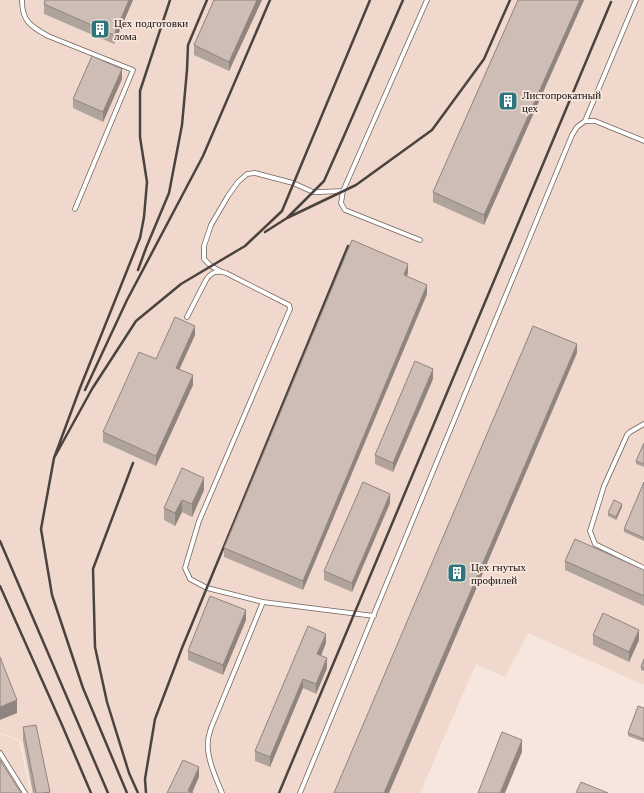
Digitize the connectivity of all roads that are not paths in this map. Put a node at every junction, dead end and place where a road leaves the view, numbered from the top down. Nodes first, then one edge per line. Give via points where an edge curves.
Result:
1 (22, 0) edge
2 (426, 0) edge
3 (636, 0) edge
4 (585, 121) junction
5 (644, 141) edge
6 (343, 191) junction
7 (75, 209) dead end
8 (420, 240) dead end
9 (221, 271) junction
10 (188, 317) dead end
11 (644, 424) edge
12 (644, 568) edge
13 (262, 602) junction
14 (374, 616) junction
15 (0, 753) edge
16 (25, 793) edge
17 (222, 793) edge
18 (300, 793) edge

1 - 7 lane via 23,12 34,28 133,70
2 - 6 lane
3 - 4 lane
4 - 5 lane via 595,121
4 - 14 lane via 572,135
6 - 8 lane via 341,203 345,210
6 - 9 lane via 314,192 293,183 256,173 247,174 238,182 221,207 211,224 204,246 204,260
9 - 10 lane via 215,272 206,280
9 - 13 lane via 289,305 290,309 199,521 185,568 190,579 207,588
11 - 12 lane via 627,435 604,486 590,531 595,544
13 - 14 lane
13 - 17 lane via 208,741 208,753
14 - 18 lane
15 - 16 lane

